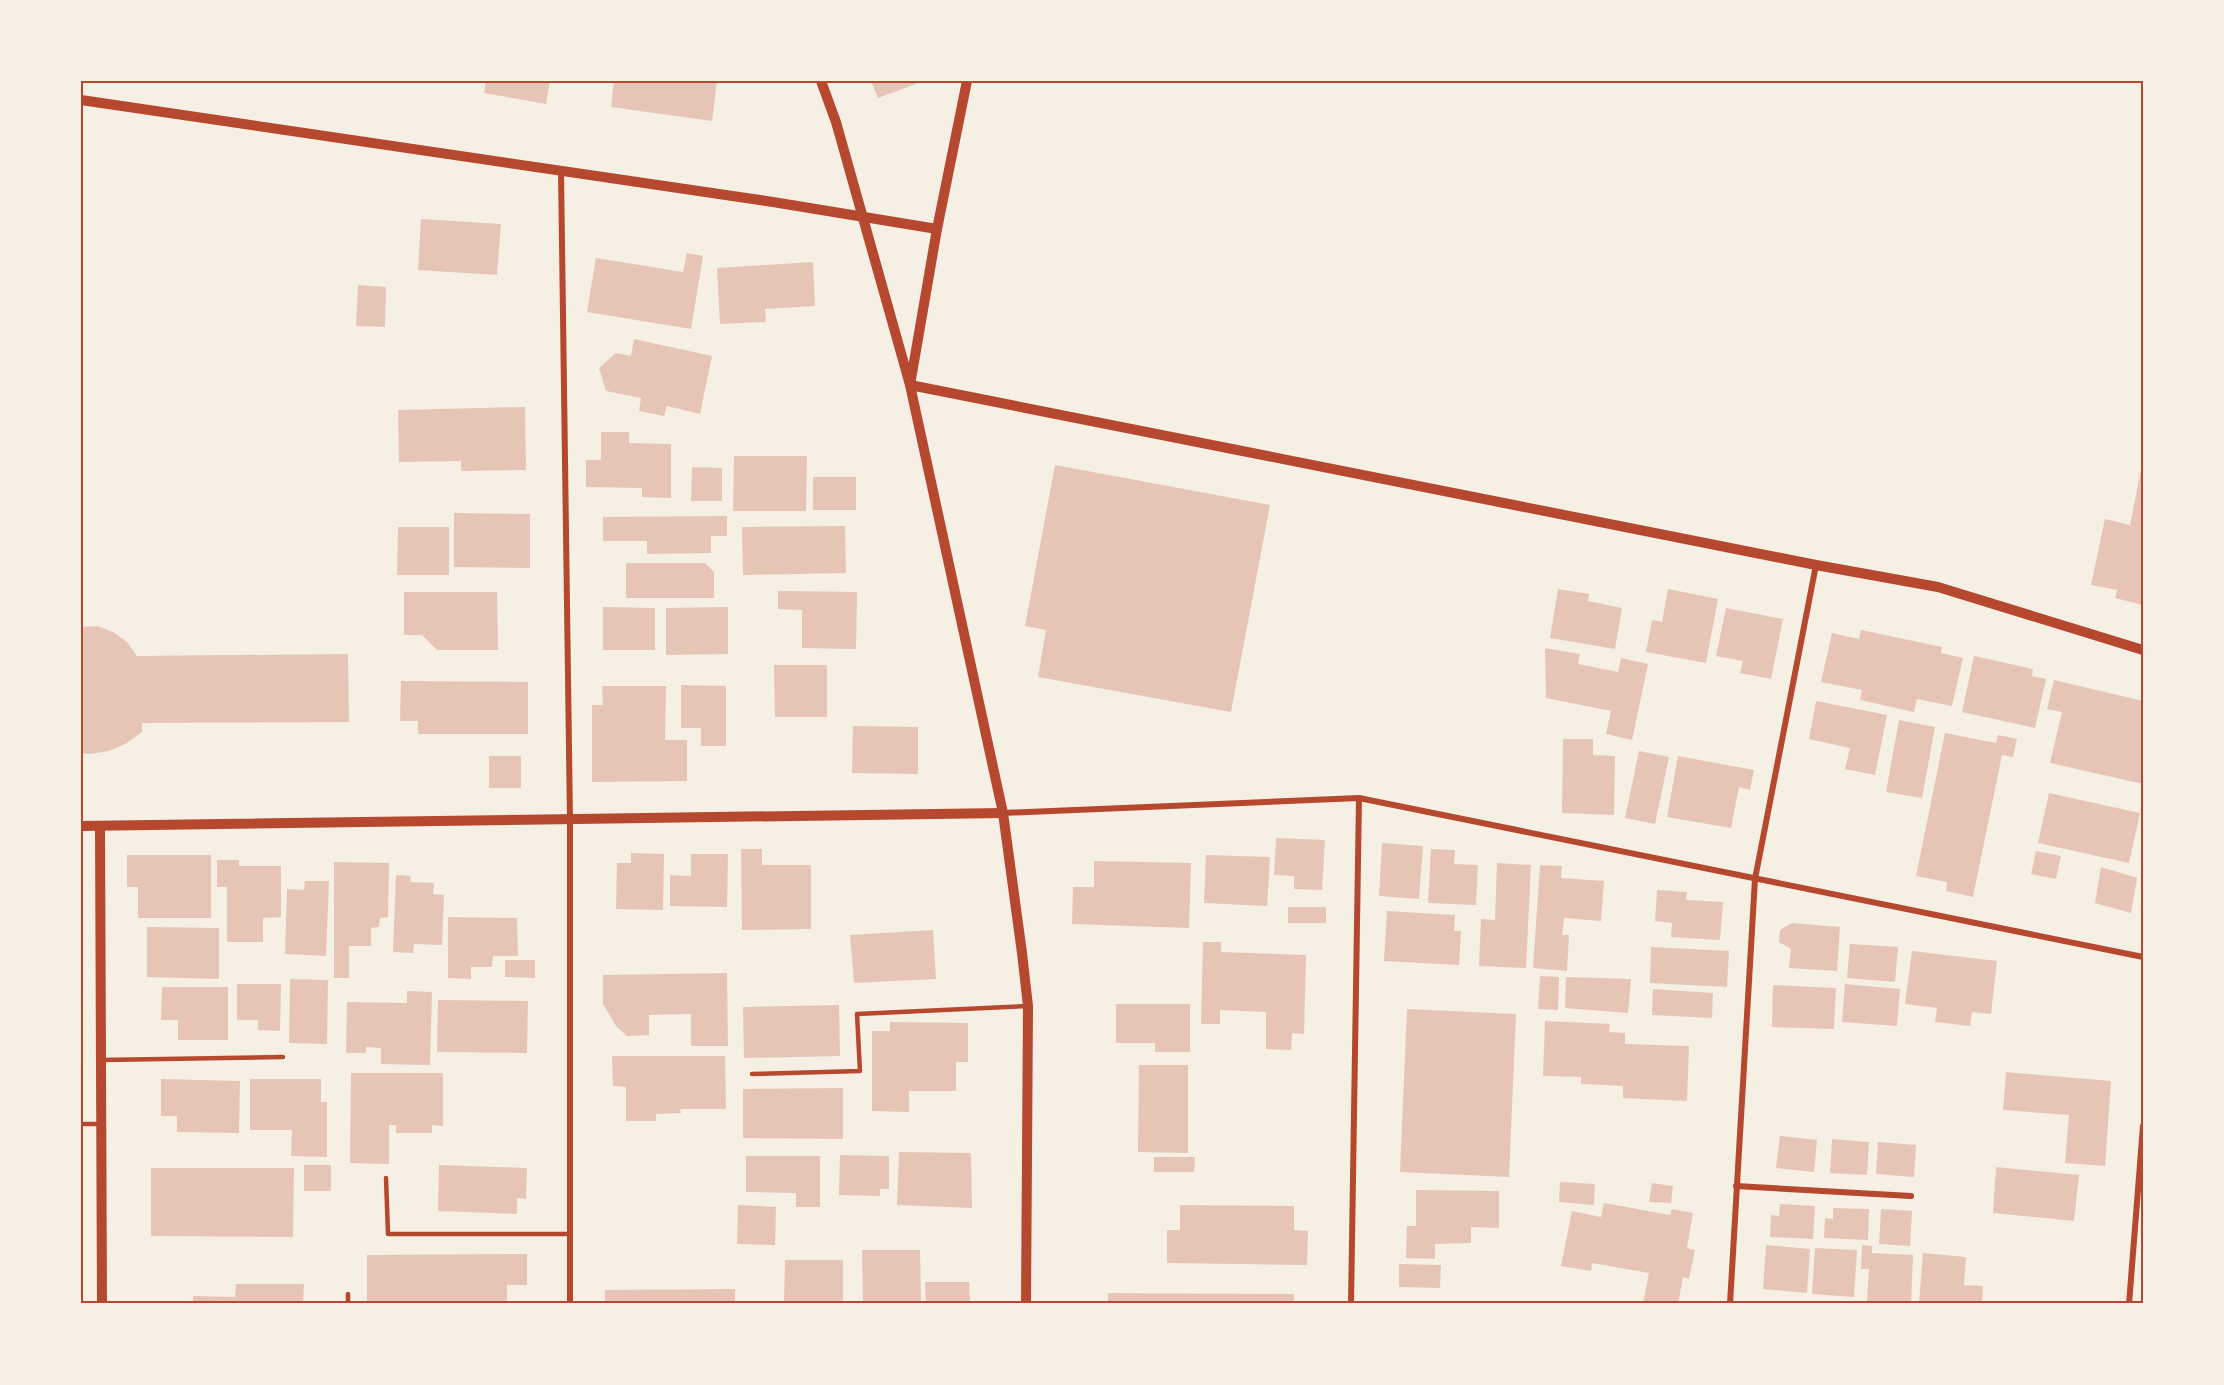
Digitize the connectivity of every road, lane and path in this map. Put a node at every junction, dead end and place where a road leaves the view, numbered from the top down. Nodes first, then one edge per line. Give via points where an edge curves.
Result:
1 (821, 81) edge
2 (967, 81) edge
3 (81, 100) edge
4 (561, 171) junction
5 (862, 217) junction
6 (937, 229) junction
7 (910, 385) junction
8 (1816, 565) junction
9 (2143, 650) edge
10 (1359, 798) junction
11 (1003, 813) junction
12 (570, 821) junction
13 (81, 826) edge
14 (100, 826) junction
15 (1755, 879) junction
16 (2143, 957) edge
17 (1028, 1006) junction
18 (283, 1057) dead end
19 (101, 1060) junction
20 (752, 1074) dead end
21 (81, 1124) edge
22 (102, 1124) junction
23 (2143, 1126) edge
24 (386, 1178) dead end
25 (1736, 1186) junction
26 (1911, 1196) dead end
27 (570, 1234) junction
28 (348, 1294) dead end
29 (102, 1304) edge
30 (348, 1304) edge
31 (570, 1304) edge
32 (1026, 1304) edge
33 (1351, 1304) edge
34 (1730, 1304) edge
35 (2128, 1304) edge

1 - 5 street
2 - 6 street
3 - 4 street
4 - 5 street
4 - 12 street
5 - 6 street
5 - 7 street
6 - 7 street
7 - 8 street
7 - 11 street
8 - 9 street via 1938,587
8 - 15 street
10 - 11 street
10 - 15 street
10 - 33 street
11 - 12 street
11 - 17 street
12 - 14 street
12 - 27 street
13 - 14 street
14 - 19 street
15 - 16 street
15 - 25 street
17 - 20 lane via 857,1014 860,1071
17 - 32 street
18 - 19 lane
19 - 22 street
21 - 22 lane
22 - 29 street
23 - 35 street
24 - 27 lane via 388,1234
25 - 26 street
25 - 34 street
27 - 31 street
28 - 30 lane

